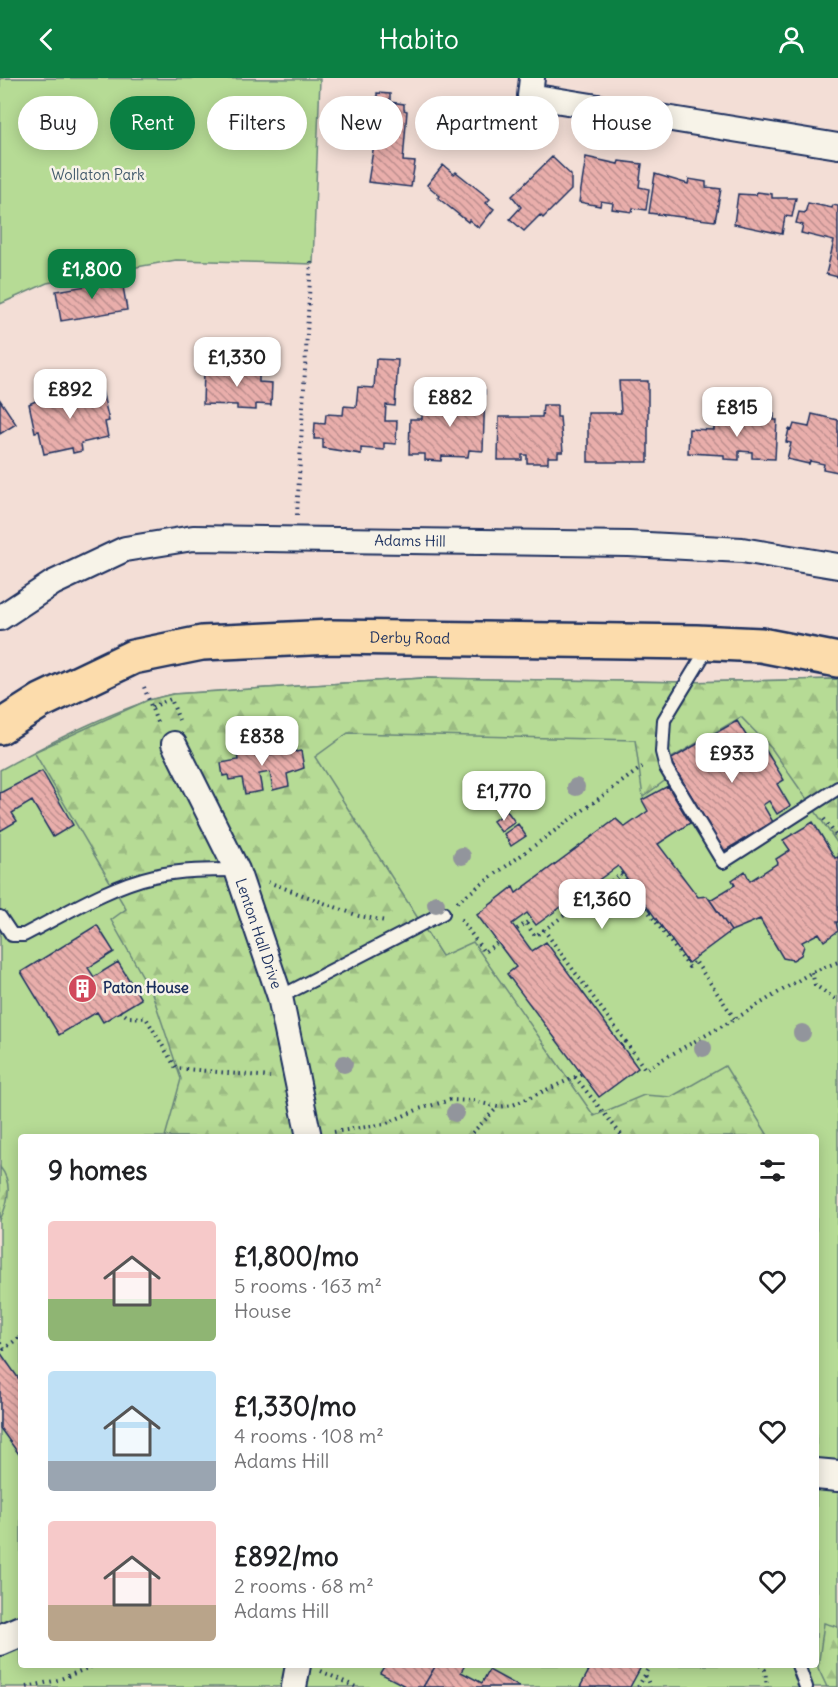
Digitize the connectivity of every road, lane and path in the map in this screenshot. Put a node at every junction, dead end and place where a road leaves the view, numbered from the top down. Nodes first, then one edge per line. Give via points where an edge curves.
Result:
1 (531, 87) edge
2 (838, 146) edge
3 (311, 261) dead end
4 (296, 539) junction
5 (838, 566) edge
6 (0, 618) edge
7 (711, 642) junction
8 (836, 653) edge
9 (144, 687) dead end
10 (152, 706) dead end
11 (0, 727) edge
12 (174, 744) dead end
13 (662, 752) junction
14 (838, 788) edge
15 (237, 870) junction
16 (447, 910) junction
17 (0, 917) edge
18 (532, 919) dead end
19 (393, 922) dead end
20 (526, 923) junction
21 (516, 929) dead end
22 (544, 930) dead end
23 (497, 943) dead end
24 (838, 962) edge
25 (812, 972) junction
26 (280, 997) junction
27 (838, 1001) edge
28 (120, 1011) dead end
29 (735, 1019) junction
30 (626, 1042) junction
31 (621, 1046) dead end
32 (582, 1074) dead end
33 (575, 1077) junction
34 (298, 1080) junction
35 (498, 1107) junction
36 (309, 1134) edge
37 (322, 1134) edge
38 (471, 1134) edge
39 (621, 1134) edge
40 (18, 1338) edge
41 (0, 1343) edge
42 (819, 1474) edge
43 (838, 1476) edge
44 (18, 1632) edge
45 (0, 1640) edge
46 (88, 1668) edge
47 (307, 1668) edge
48 (310, 1668) edge
49 (584, 1668) edge
50 (648, 1668) edge
51 (763, 1668) edge
52 (799, 1668) edge
53 (589, 1671) dead end
54 (645, 1674) junction
55 (27, 1687) edge
56 (294, 1687) edge
57 (356, 1687) edge
58 (638, 1687) edge
59 (651, 1687) edge
60 (767, 1687) edge
61 (806, 1687) edge

1 - 2 street
3 - 4 path
4 - 5 street, Adams Hill via 629,543 742,550
4 - 6 street, Adams Hill via 193,538 125,549 53,583
7 - 8 highway, Derby Road
7 - 11 highway, Derby Road via 331,637 202,643 133,657 41,701
7 - 13 lane via 664,720
9 - 10 path
12 - 15 street, Lenton Hall Drive
13 - 14 lane via 666,768 723,862
13 - 16 path
15 - 17 lane via 194,870 154,876 112,891 24,934 12,934
15 - 19 path via 359,916
15 - 26 street, Lenton Hall Drive
16 - 23 path via 484,952
16 - 26 lane
18 - 20 path
20 - 21 path
20 - 22 path via 535,936
24 - 25 path
25 - 27 path via 815,985
25 - 29 path
26 - 34 street, Lenton Hall Drive
28 - 34 path via 128,1017 146,1018 176,1068
29 - 30 path via 645,1068
29 - 30 path via 695,961 689,967 621,874 544,930
30 - 31 path
32 - 33 path
33 - 35 path via 513,1105
33 - 39 path
34 - 36 street, Lenton Hall Drive
35 - 37 path via 450,1100 385,1124
35 - 38 path
40 - 41 path via 4,1349
42 - 43 street
44 - 45 street
46 - 55 path
47 - 56 street
48 - 57 path
49 - 53 path
50 - 54 path
51 - 60 path
52 - 61 lane
54 - 58 path
54 - 59 path

